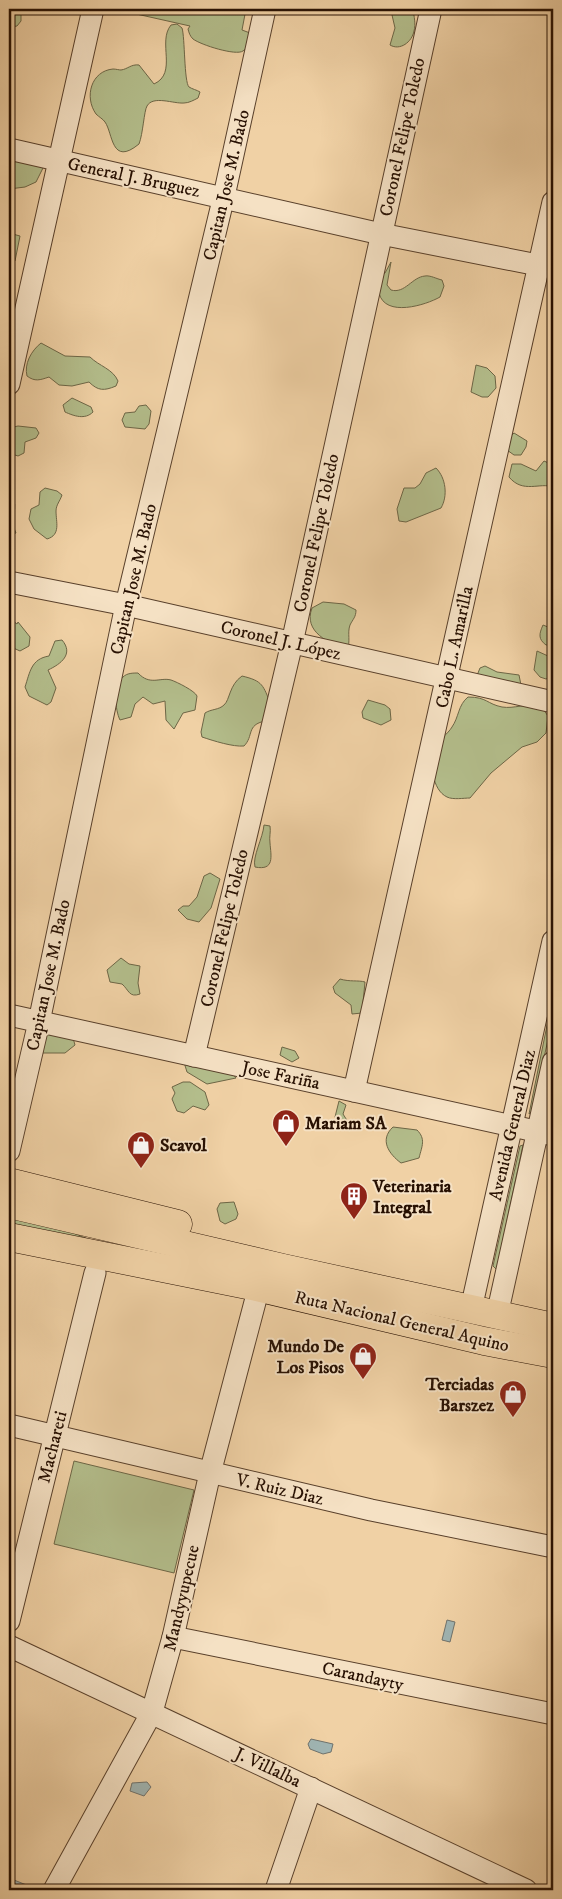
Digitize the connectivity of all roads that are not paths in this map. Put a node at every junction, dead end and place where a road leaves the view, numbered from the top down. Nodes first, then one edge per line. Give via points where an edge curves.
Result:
1 (93, 9) edge
2 (265, 9) edge
3 (431, 9) edge
4 (9, 149) edge
5 (60, 161) junction
6 (224, 196) junction
7 (553, 202) edge
8 (381, 234) junction
9 (546, 266) edge
10 (9, 384) edge
11 (9, 582) edge
12 (126, 605) junction
13 (292, 643) junction
14 (448, 678) junction
15 (553, 702) edge
16 (553, 941) edge
17 (9, 1015) edge
18 (39, 1022) junction
19 (194, 1056) junction
20 (553, 1062) edge
21 (354, 1091) junction
22 (512, 1126) junction
23 (545, 1134) edge
24 (9, 1151) edge
25 (9, 1182) edge
26 (9, 1204) edge
27 (9, 1237) edge
28 (9, 1257) edge
29 (283, 1268) junction
30 (95, 1273) junction
31 (255, 1286) junction
32 (484, 1312) junction
33 (553, 1327) edge
34 (553, 1354) edge
35 (9, 1425) edge
36 (56, 1435) junction
37 (210, 1473) junction
38 (553, 1547) edge
39 (9, 1621) edge
40 (173, 1637) junction
41 (9, 1646) edge
42 (152, 1712) junction
43 (553, 1714) edge
44 (311, 1788) junction
45 (54, 1890) edge
46 (276, 1890) edge
47 (526, 1890) edge

1 - 5 street
2 - 6 street, Capitan Jose M. Bado
3 - 8 street, Coronel Felipe Toledo
4 - 5 street, General J. Bruguez
5 - 6 street, General J. Bruguez
5 - 10 street
6 - 8 street, General J. Bruguez
6 - 12 street, Capitan Jose M. Bado
7 - 9 street, Cabo L. Amarilla
8 - 9 street, General J. Bruguez
8 - 13 street, Coronel Felipe Toledo
9 - 14 street, Cabo L. Amarilla
11 - 12 street, Coronel J. López
12 - 13 street, Coronel J. López
12 - 18 street, Capitan Jose M. Bado
13 - 14 street, Coronel J. López
13 - 19 street, Coronel Felipe Toledo
14 - 15 street, Coronel J. López
14 - 21 street, Cabo L. Amarilla
16 - 22 street, Avenida General Diaz
17 - 18 street, Jose Fariña
18 - 19 street, Jose Fariña
18 - 24 street, Capitan Jose M. Bado
19 - 21 street, Jose Fariña
20 - 23 street, Avenida General Diaz
21 - 22 street, Jose Fariña
22 - 23 street, Jose Fariña
22 - 32 street, Avenida General Diaz
23 - 32 street, Avenida General Diaz
25 - 29 highway, Ruta Nacional General Aquino via 215,1234
26 - 29 highway, Ruta Nacional General Aquino
27 - 31 highway, Ruta Nacional General Aquino
28 - 30 highway, Ruta Nacional General Aquino
29 - 32 highway, Ruta Nacional General Aquino
30 - 31 highway, Ruta Nacional General Aquino via 212,1290
30 - 36 street, Machareti
31 - 34 highway, Ruta Nacional General Aquino via 484,1341
31 - 37 street, Mandyyupecue
32 - 33 highway, Ruta Nacional General Aquino
35 - 36 street, V. Ruiz Diaz
36 - 37 street, V. Ruiz Diaz
36 - 39 street, Machareti
37 - 38 street, V. Ruiz Diaz
37 - 40 street, Mandyyupecue
40 - 42 street, Mandyyupecue
40 - 43 street, Carandayty
41 - 42 street, J. Villalba
42 - 44 street, J. Villalba
42 - 45 street, Mandyyupecue
44 - 46 street
44 - 47 street, J. Villalba

